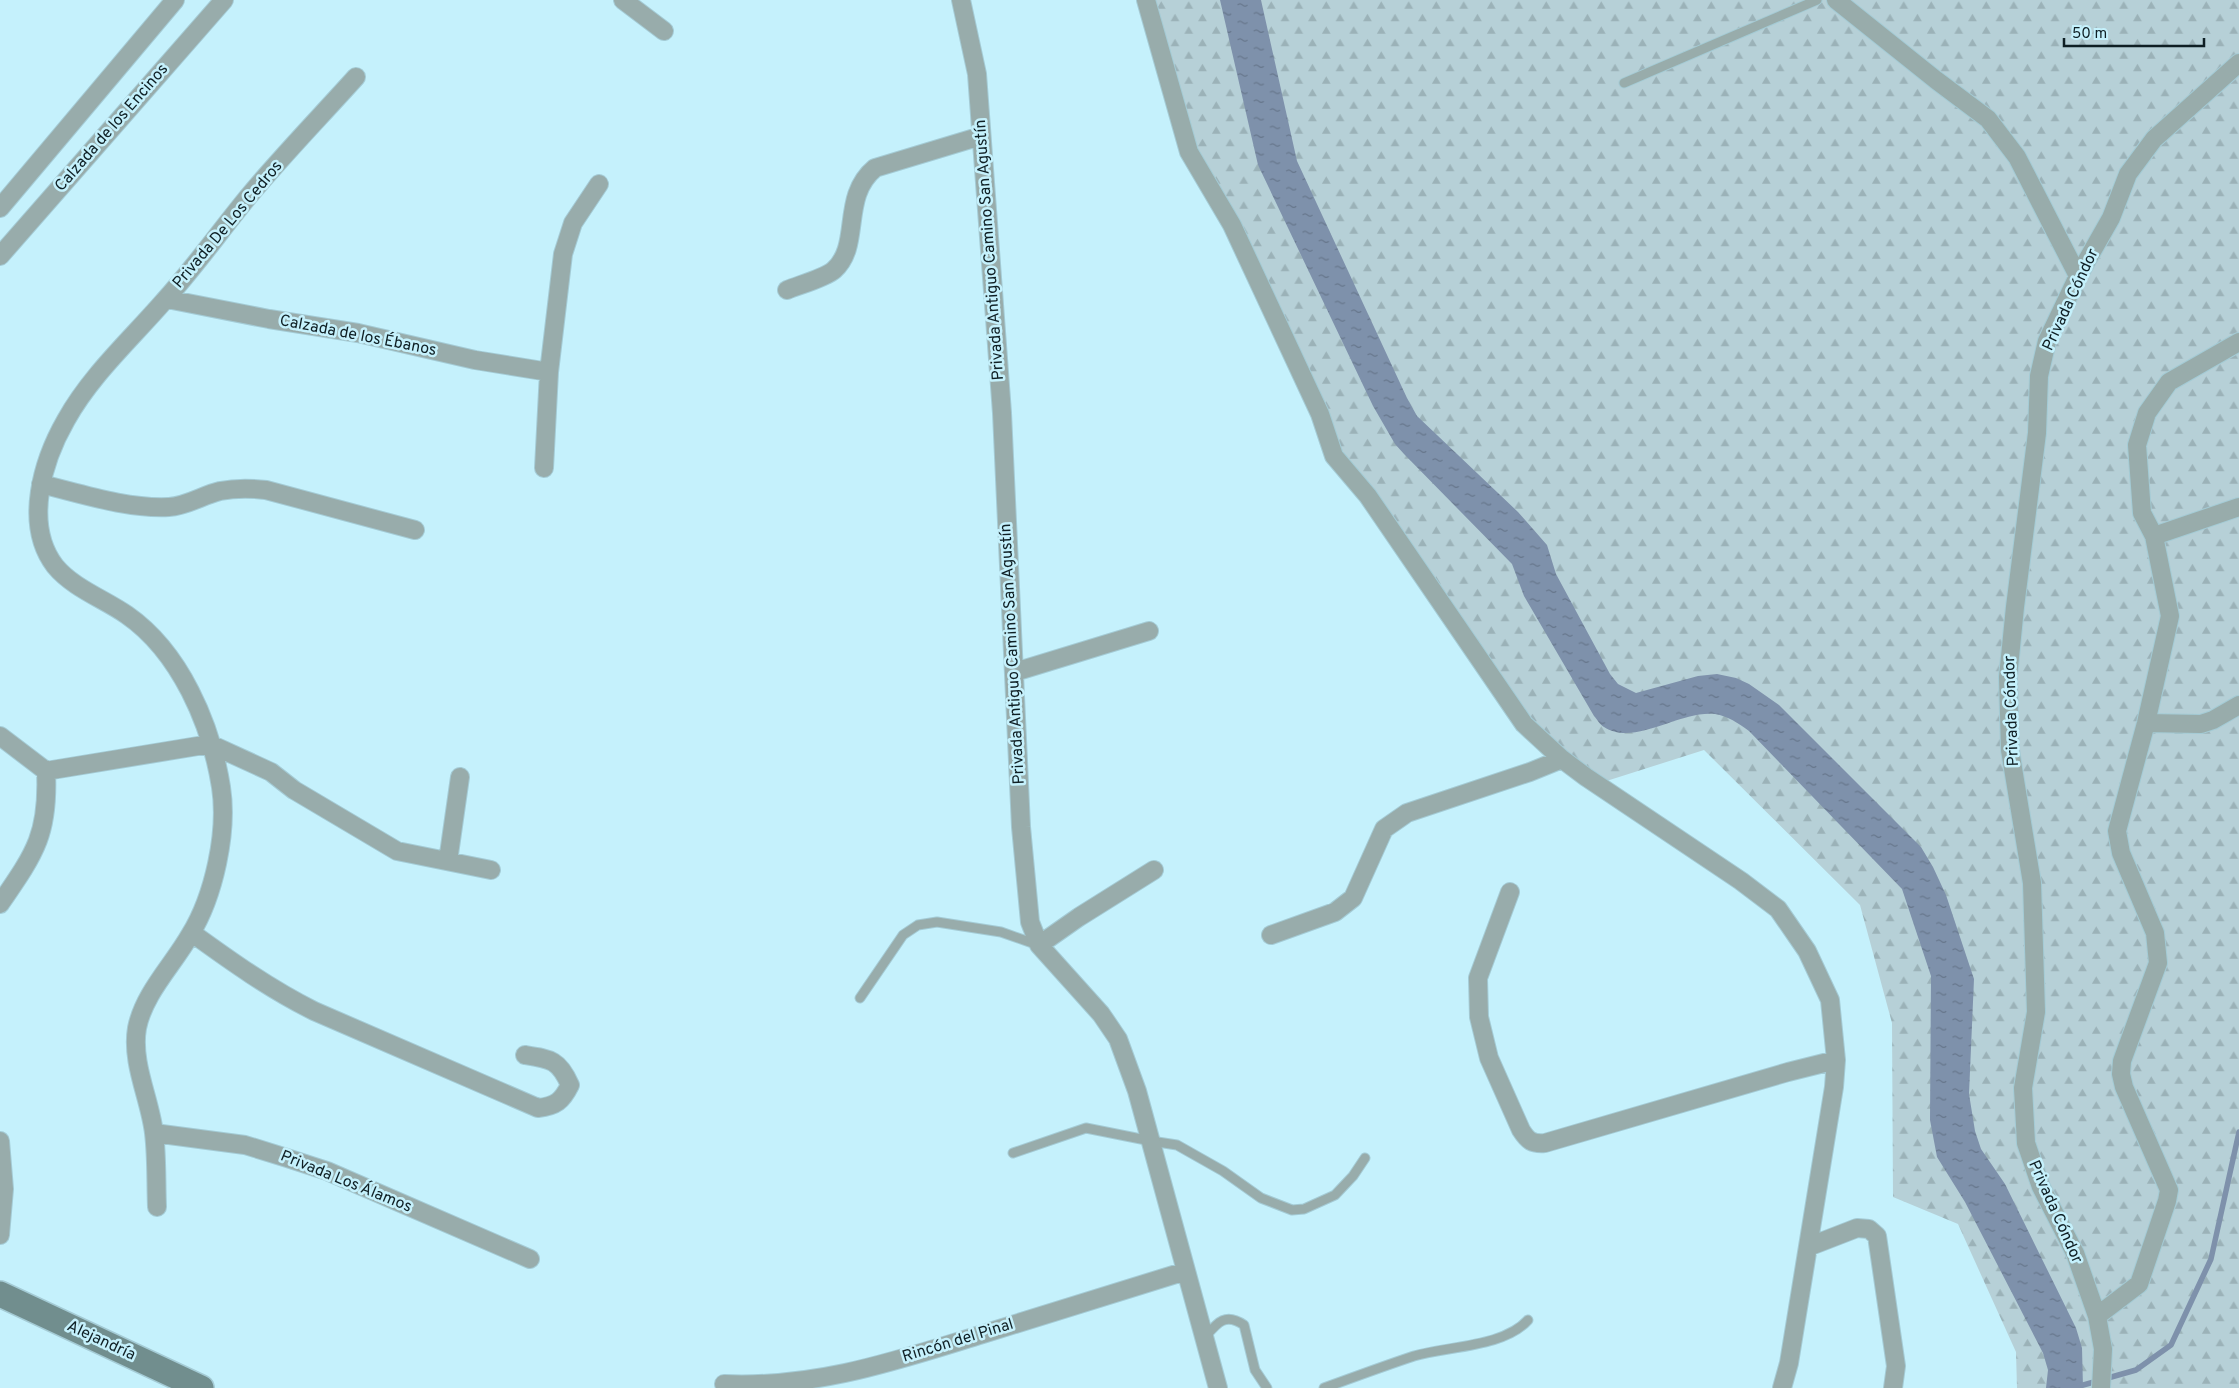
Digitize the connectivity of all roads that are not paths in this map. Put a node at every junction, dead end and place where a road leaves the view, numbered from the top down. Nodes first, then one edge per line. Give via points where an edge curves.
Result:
1 (175, 0) edge
2 (224, 0) edge
3 (623, 0) edge
4 (961, 0) edge
5 (1146, 0) edge
6 (1818, 0) edge
7 (1836, 0) edge
8 (664, 31) dead end
9 (2239, 63) edge
10 (356, 77) dead end
11 (1624, 83) dead end
12 (981, 136) junction
13 (599, 184) dead end
14 (0, 208) edge
15 (0, 256) edge
16 (2078, 276) junction
17 (786, 290) dead end
18 (166, 299) junction
19 (2239, 342) edge
20 (549, 372) junction
21 (544, 468) dead end
22 (42, 484) junction
23 (2239, 507) edge
24 (415, 530) dead end
25 (2154, 536) junction
26 (1149, 631) dead end
27 (1015, 672) junction
28 (2239, 706) edge
29 (2146, 723) junction
30 (0, 736) edge
31 (210, 744) junction
32 (1562, 759) junction
33 (46, 771) junction
34 (460, 777) dead end
35 (448, 861) junction
36 (491, 870) dead end
37 (1154, 870) dead end
38 (1510, 892) dead end
39 (0, 904) edge
40 (192, 933) junction
41 (1271, 935) dead end
42 (1039, 945) junction
43 (860, 998) dead end
44 (525, 1056) dead end
45 (1836, 1060) junction
46 (154, 1133) junction
47 (0, 1141) edge
48 (1151, 1141) junction
49 (1013, 1153) dead end
50 (1365, 1158) dead end
51 (156, 1207) dead end
52 (0, 1235) edge
53 (1808, 1246) junction
54 (530, 1259) dead end
55 (1186, 1270) junction
56 (0, 1294) edge
57 (2097, 1316) junction
58 (1528, 1320) dead end
59 (1204, 1338) junction
60 (724, 1384) dead end
61 (201, 1388) edge
62 (1218, 1388) edge
63 (1267, 1388) edge
64 (1324, 1388) edge
65 (1782, 1388) edge
66 (1893, 1388) edge
67 (2101, 1388) edge

1 - 14 street, Calzada de los Encinos
2 - 15 street, Calzada de los Encinos
3 - 8 street
4 - 12 street, Privada Antiguo Camino San Agustín via 977,74
5 - 32 street via 1188,152 1232,225 1320,414 1334,456 1368,496 1524,724
6 - 11 lane
7 - 16 street via 1988,118 2017,157
9 - 16 street, Privada Cóndor via 2154,139 2128,174 2112,218
10 - 18 street, Privada De Los Cedros via 250,195
12 - 17 street via 875,168 857,190 841,261 832,272
12 - 27 street, Privada Antiguo Camino San Agustín via 1002,414
13 - 20 street via 573,223 563,254
16 - 57 street, Privada Cóndor via 2047,341 2039,376 2037,433 2008,677 2010,750 2032,883 2036,1012 2023,1088 2026,1143 2041,1186 2075,1253
18 - 20 street, Calzada de los Ébanos
18 - 22 street, Privada De Los Cedros via 78,400 49,456
19 - 25 street via 2169,382 2147,413 2137,445 2142,513
20 - 21 street
22 - 24 street via 128,504 156,507 185,504 220,491 266,490
22 - 31 street, Privada De Los Cedros via 40,528 55,565 71,580 152,634 187,684
23 - 25 street
25 - 29 street via 2170,616
26 - 27 street
27 - 42 street, Privada Antiguo Camino San Agustín via 1021,828 1030,922
28 - 29 street via 2201,724
29 - 57 street via 2117,831 2121,853 2155,933 2158,963 2120,1074 2169,1190 2139,1284
30 - 33 street
31 - 33 street
31 - 35 street via 271,772 294,790 397,851
31 - 40 street, Privada De Los Cedros via 221,787 223,823 209,892
32 - 41 street via 1407,813 1384,829 1353,898 1335,912
32 - 45 street via 1741,881 1778,910 1807,951 1830,1000
33 - 39 street via 46,815 37,845
34 - 35 street
35 - 36 street
37 - 42 street
38 - 45 street via 1478,978 1479,1017 1489,1058 1521,1130 1535,1144
40 - 44 street via 246,972 314,1011 538,1108 564,1099 570,1085 563,1069 547,1059
40 - 46 street, Privada De Los Cedros via 150,995 137,1029 136,1048
42 - 43 lane via 1001,932 937,922 918,925 903,935
42 - 48 street, Privada Antiguo Camino San Agustín via 1101,1014 1118,1039
45 - 53 street
46 - 51 street, Privada De Los Cedros
46 - 54 street, Privada Los Álamos via 245,1145 327,1171
47 - 52 street via 4,1189
48 - 49 lane via 1086,1128
48 - 50 lane via 1177,1144 1261,1198 1292,1210 1304,1209 1336,1196
48 - 55 street, Privada Antiguo Camino San Agustín
53 - 65 street
53 - 66 street via 1857,1228 1869,1229 1877,1236 1896,1366
55 - 59 street, Privada Antiguo Camino San Agustín
55 - 60 street, Rincón del Pinal via 874,1368 778,1384
56 - 61 street, Alejandría
57 - 67 street, Privada Cóndor via 2103,1350
58 - 64 lane via 1523,1327 1500,1340 1415,1356
59 - 62 street, Privada Antiguo Camino San Agustín
59 - 63 lane via 1225,1319 1244,1325 1255,1370

